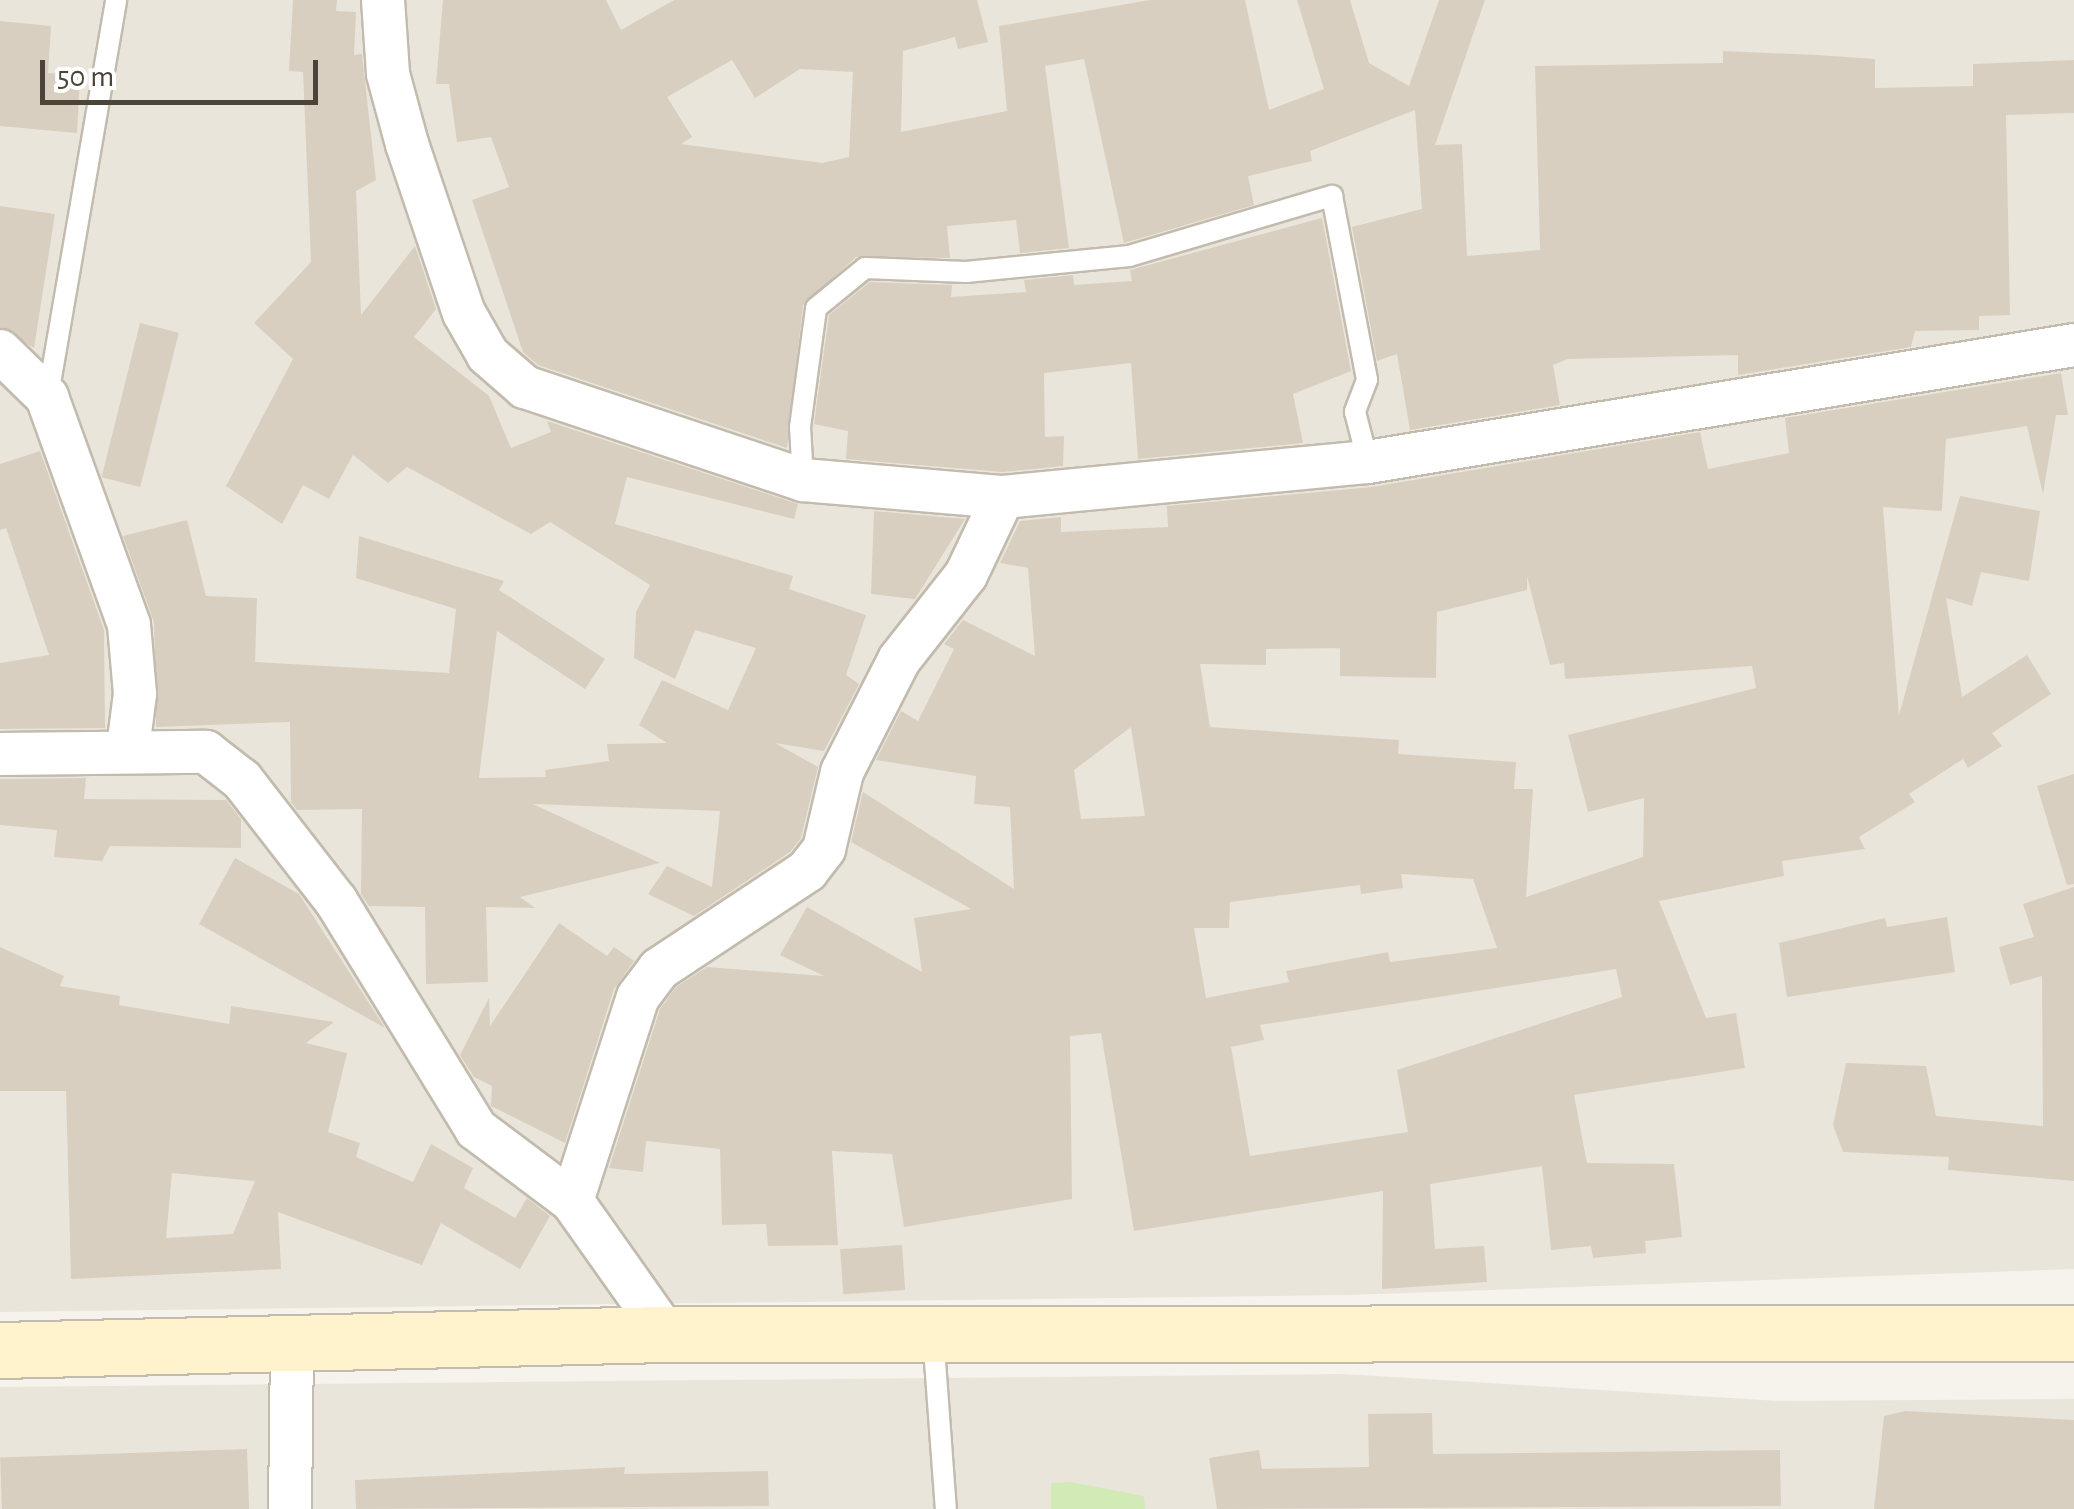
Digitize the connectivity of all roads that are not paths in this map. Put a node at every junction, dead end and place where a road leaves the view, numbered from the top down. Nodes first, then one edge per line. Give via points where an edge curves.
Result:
1 (116, 0) edge
2 (383, 0) edge
3 (2074, 345) edge
4 (0, 351) edge
5 (48, 398) junction
6 (1368, 462) junction
7 (803, 480) junction
8 (1003, 496) junction
9 (128, 748) junction
10 (0, 754) edge
11 (572, 1201) junction
12 (933, 1332) junction
13 (2074, 1333) edge
14 (666, 1334) junction
15 (292, 1343) junction
16 (0, 1350) edge
17 (290, 1509) edge
18 (946, 1509) edge

1 - 5 lane
2 - 7 street via 388,74 407,144 464,313 488,355 524,387
3 - 6 street
4 - 5 street
5 - 9 street via 129,626 135,694
6 - 7 lane via 1354,412 1368,380 1332,196 1128,256 966,272 865,268 816,308 800,427
6 - 8 street
7 - 8 street
8 - 11 street via 966,575 899,660 842,772 824,849 807,871 659,969 638,997
9 - 10 street
9 - 11 street via 206,752 242,780 336,901 476,1130
11 - 14 street
12 - 13 street
12 - 14 street
12 - 18 lane
14 - 15 street
15 - 16 street
15 - 17 street

